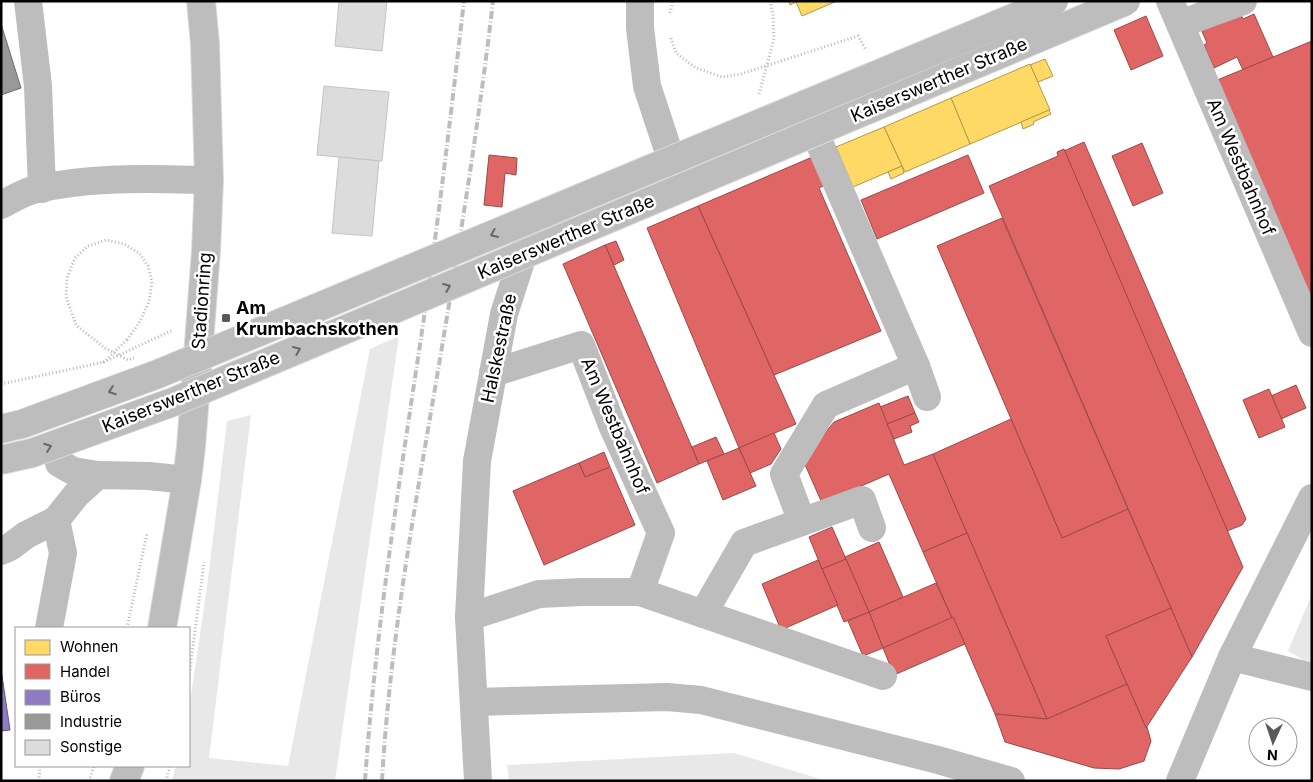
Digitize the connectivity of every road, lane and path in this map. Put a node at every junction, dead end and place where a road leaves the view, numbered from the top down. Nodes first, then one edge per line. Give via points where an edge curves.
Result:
1 (28, 1) edge
2 (201, 1) edge
3 (640, 1) edge
4 (674, 1) edge
5 (770, 1) edge
6 (1054, 1) edge
7 (1066, 1) edge
8 (1107, 1) edge
9 (1126, 1) edge
10 (1243, 1) edge
11 (1175, 12) edge
12 (669, 20) dead end
13 (670, 36) dead end
14 (882, 81) junction
15 (759, 97) dead end
16 (812, 126) junction
17 (674, 168) junction
18 (209, 180) junction
19 (42, 189) junction
20 (1, 204) edge
21 (1312, 333) edge
22 (127, 340) dead end
23 (128, 360) dead end
24 (104, 362) dead end
25 (916, 366) junction
26 (493, 372) junction
27 (1, 384) edge
28 (927, 397) dead end
29 (1, 429) edge
30 (1, 460) edge
31 (59, 462) dead end
32 (98, 475) junction
33 (187, 480) junction
34 (1312, 498) edge
35 (56, 520) junction
36 (802, 522) junction
37 (148, 528) dead end
38 (872, 528) dead end
39 (1, 551) edge
40 (640, 592) junction
41 (702, 614) junction
42 (469, 618) junction
43 (49, 627) edge
44 (127, 627) edge
45 (162, 627) edge
46 (1232, 656) junction
47 (882, 676) dead end
48 (1312, 677) edge
49 (474, 702) junction
50 (40, 767) edge
51 (94, 767) edge
52 (130, 767) edge
53 (138, 767) edge
54 (170, 767) edge
55 (39, 781) edge
56 (89, 781) edge
57 (124, 781) edge
58 (136, 781) edge
59 (166, 781) edge
60 (478, 781) edge
61 (1011, 781) edge
62 (1180, 781) edge

1 - 19 main road via 38,86
2 - 18 main road, Stadionring
3 - 17 main road via 646,86
4 - 12 path
5 - 15 path, bridge via 774,39
6 -> 29 main road, Kaiserswerther Straße, bridge via 158,374
7 - 14 main road, Halskestraße
8 - 16 main road
30 -> 9 main road, Kaiserswerther Straße, bridge via 32,453 173,402
10 - 11 main road
11 - 21 main road, Am Westbahnhof
13 - 14 path via 676,53 696,68 722,77 742,74 858,36
14 - 17 main road, Halskestraße
16 - 17 main road via 680,180
16 - 25 main road
17 - 26 main road, Halskestraße via 532,227 504,314
18 - 19 main road via 111,180
18 - 33 main road, Stadionring
19 - 20 main road via 31,190
22 - 23 path, bridge via 149,302 152,282 148,266 138,253 124,244 106,240 88,246 75,258 67,278 66,297 76,325 105,348
24 - 27 path
25 - 28 main road
25 - 36 main road via 826,405 784,474
26 - 40 main road, Am Westbahnhof via 581,345 661,533
26 - 42 main road, Halskestraße via 477,461
31 - 32 main road via 73,471
32 - 33 main road
32 - 35 main road
33 - 45 main road, Stadionring
34 - 46 main road
35 - 39 main road
35 - 43 main road via 63,553
36 - 38 main road via 862,500
36 - 41 main road via 744,543
37 - 44 path
40 - 41 main road
40 - 42 main road via 539,594
41 - 47 main road
42 - 49 main road, Halskestraße
46 - 48 main road
46 - 62 main road
49 - 60 main road, Halskestraße
49 - 61 main road via 668,697 701,700
50 - 55 path
51 - 56 path
52 - 57 main road
53 - 58 main road
54 - 59 path

